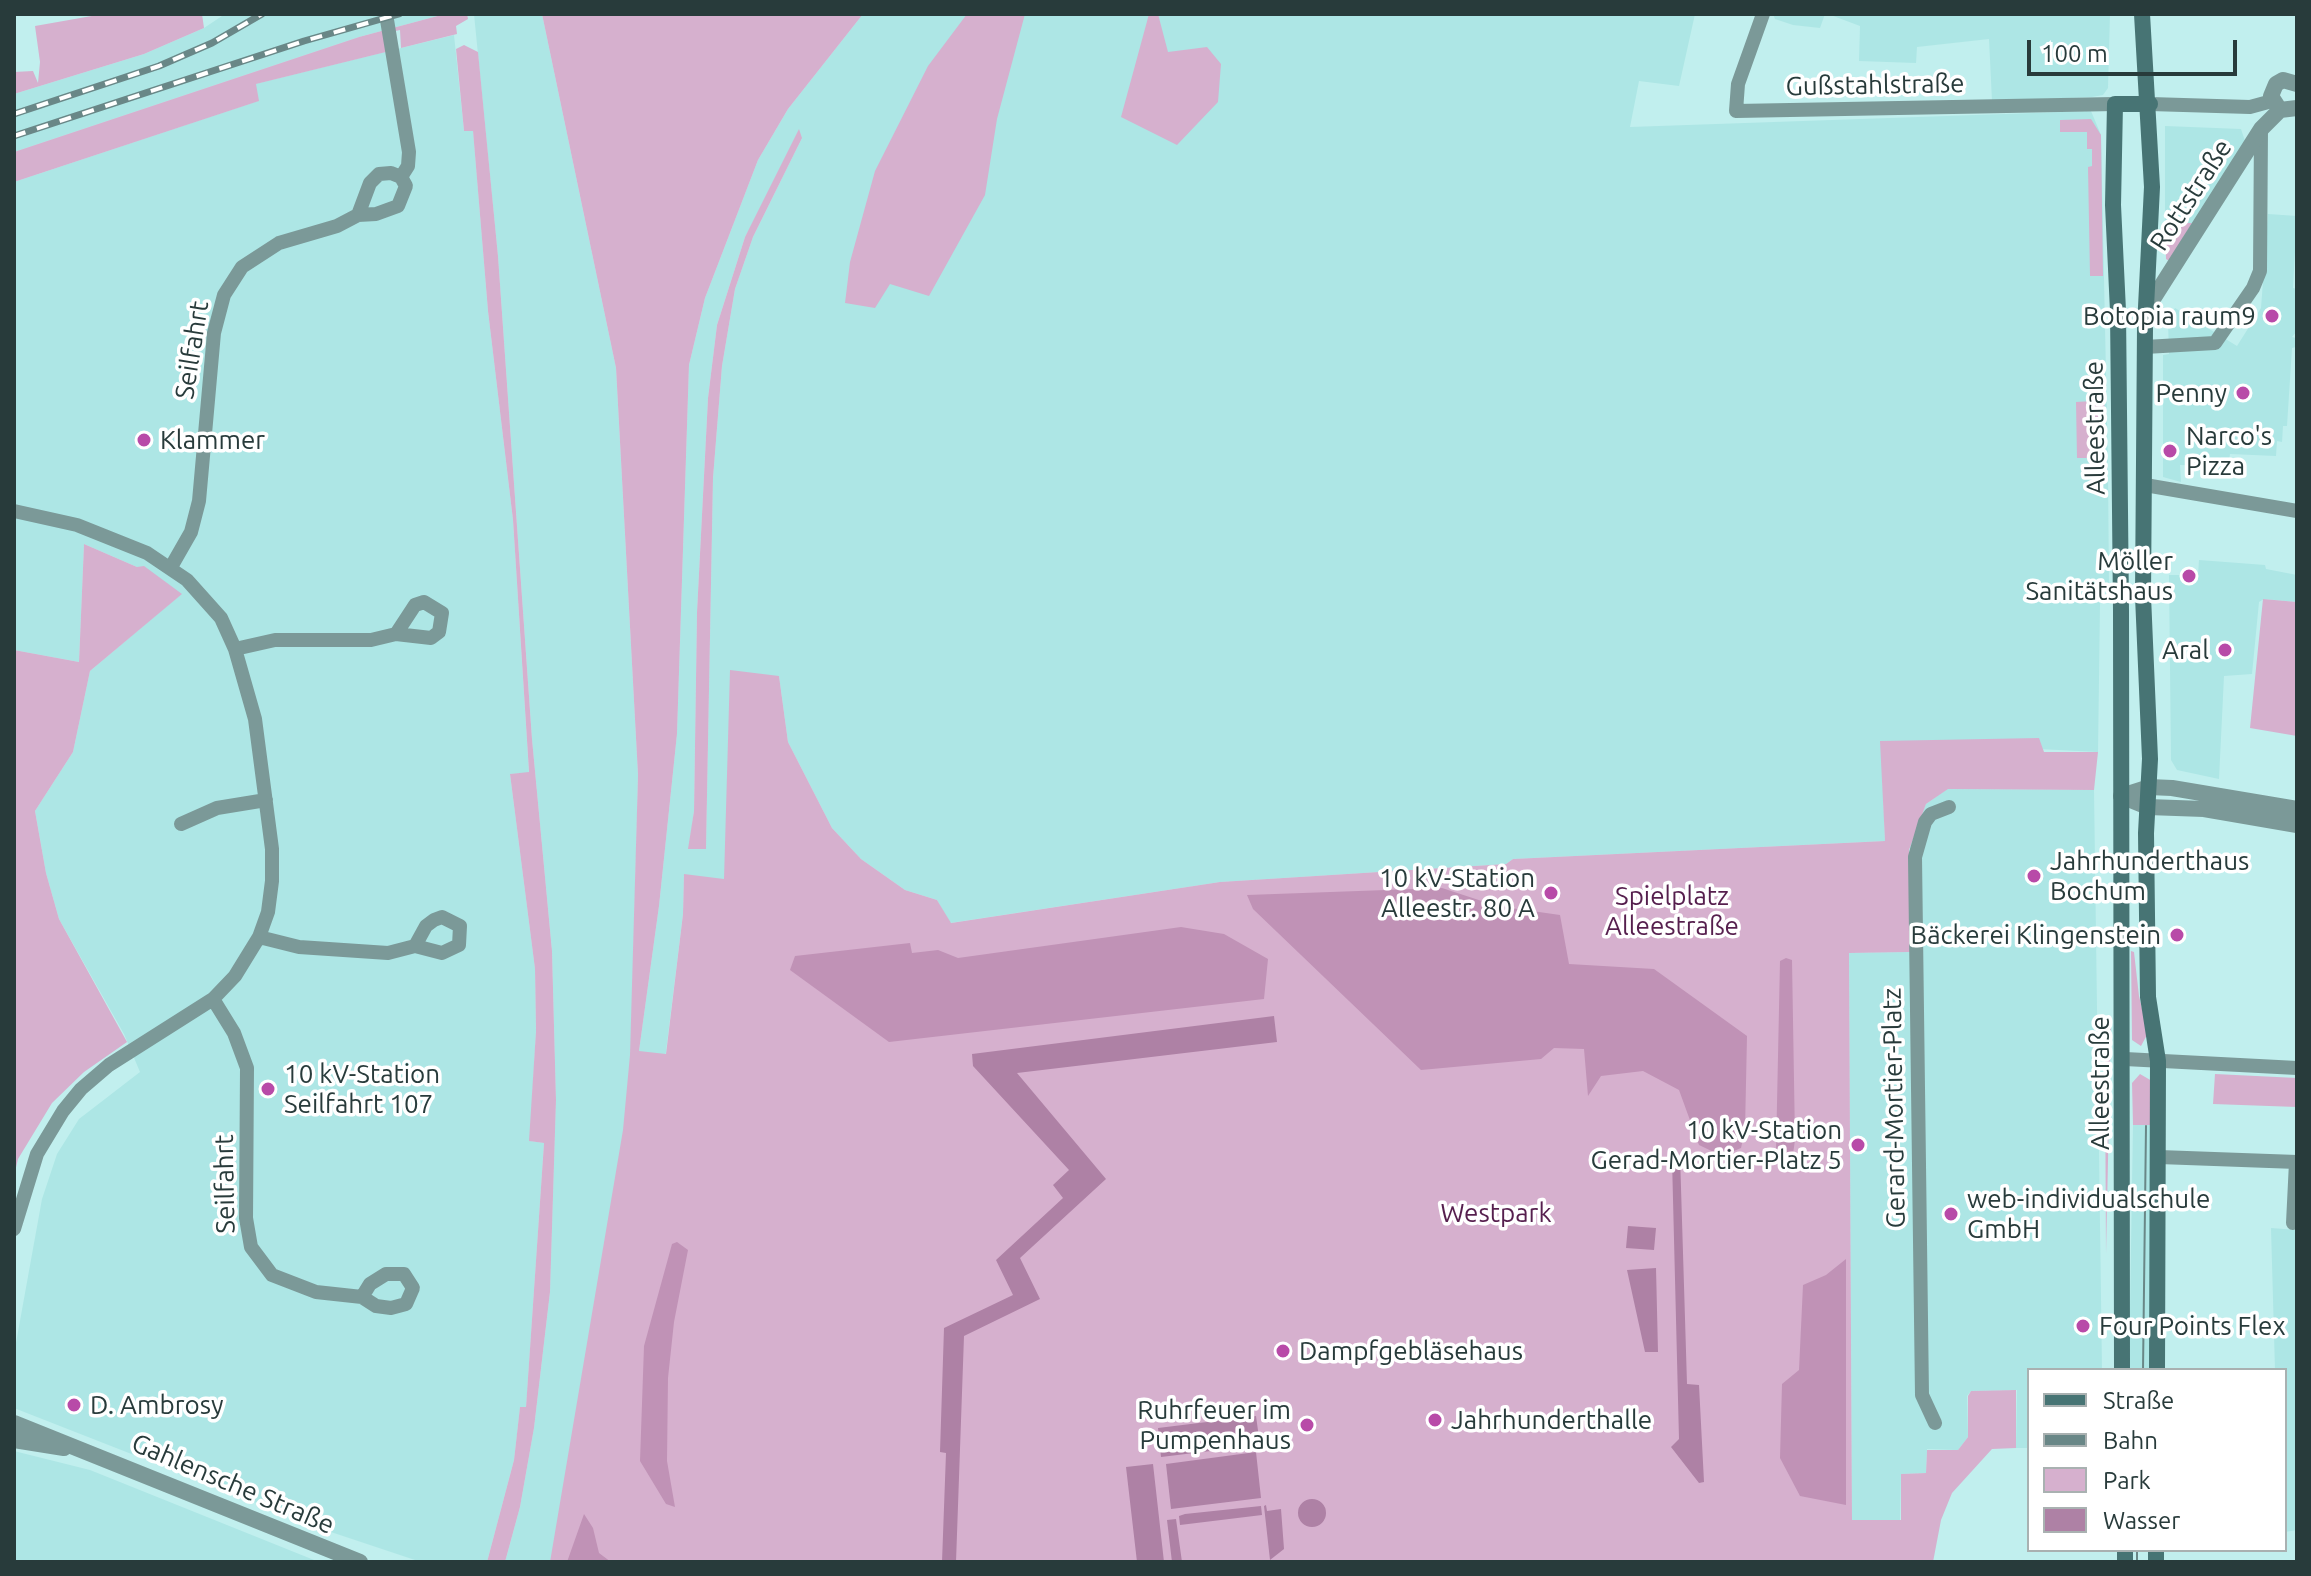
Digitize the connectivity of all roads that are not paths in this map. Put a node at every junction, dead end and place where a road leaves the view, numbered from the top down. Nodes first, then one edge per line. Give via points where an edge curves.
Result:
1 (1763, 14) edge
2 (2142, 14) edge
3 (387, 18) edge
4 (2296, 79) edge
5 (2115, 104) junction
6 (2150, 104) junction
7 (2283, 107) edge
8 (2261, 129) junction
9 (401, 177) junction
10 (358, 215) junction
11 (2146, 310) junction
12 (2145, 347) junction
13 (2119, 348) junction
14 (2145, 485) junction
15 (14, 511) edge
16 (2297, 511) edge
17 (171, 567) junction
18 (396, 634) dead end
19 (235, 649) junction
20 (2149, 787) junction
21 (2121, 796) junction
22 (266, 800) junction
23 (1949, 807) dead end
24 (2148, 807) junction
25 (2297, 809) edge
26 (181, 824) dead end
27 (2297, 825) edge
28 (259, 937) junction
29 (415, 946) dead end
30 (213, 999) junction
31 (2125, 1059) junction
32 (2158, 1061) junction
33 (2297, 1068) edge
34 (2159, 1157) junction
35 (2297, 1162) edge
36 (2293, 1223) dead end
37 (14, 1229) edge
38 (362, 1297) dead end
39 (2122, 1368) edge
40 (2157, 1368) edge
41 (14, 1423) edge
42 (1935, 1423) dead end
43 (14, 1440) edge
44 (87, 1452) junction
45 (360, 1562) edge

1 - 5 street, Gußstahlstraße via 1738,84 1736,111
2 - 6 main road, Alleestraße
3 - 9 street, Seilfahrt via 409,152
4 - 7 street, Rottstraße via 2276,84
5 - 6 main road
5 - 13 main road, Alleestraße
6 - 7 street
6 - 11 main road, Alleestraße
7 - 8 street, Rottstraße
8 - 11 street, Rottstraße
8 - 12 street via 2261,256 2253,288 2215,343
9 - 10 street via 379,174
9 - 10 street, Seilfahrt via 406,186 398,206
10 - 17 street, Seilfahrt via 279,243 255,256 232,280 214,333 199,501 191,532
11 - 12 main road, Alleestraße
12 - 13 main road, Alleestraße
12 - 14 main road, Alleestraße
13 - 21 main road, Alleestraße
14 - 16 street
14 - 20 main road, Alleestraße
15 - 17 street via 93,530
17 - 19 street via 203,594
18 - 19 street via 371,640 275,640
19 - 22 street via 255,719
20 - 21 street
20 - 24 main road, Alleestraße
20 - 25 street
21 - 24 street
21 - 31 main road, Alleestraße
22 - 26 street via 217,808
22 - 28 street via 272,881
23 - 42 street, Gerard-Mortier-Platz via 1925,822 1915,857 1922,1395
24 - 27 street via 2204,809
24 - 32 main road, Alleestraße via 2148,997
28 - 29 street via 299,947 388,953
28 - 30 street via 246,962
30 - 37 street via 109,1065 81,1089 37,1154
30 - 38 street, Seilfahrt via 247,1068 246,1218 251,1247 272,1275 290,1284
31 - 32 street
31 - 39 main road, Alleestraße
32 - 33 street
32 - 34 main road, Alleestraße
34 - 35 street
34 - 40 main road, Alleestraße
35 - 36 street
41 - 44 street, Gahlensche Straße
43 - 44 street, Gahlensche Straße
44 - 45 street, Gahlensche Straße

